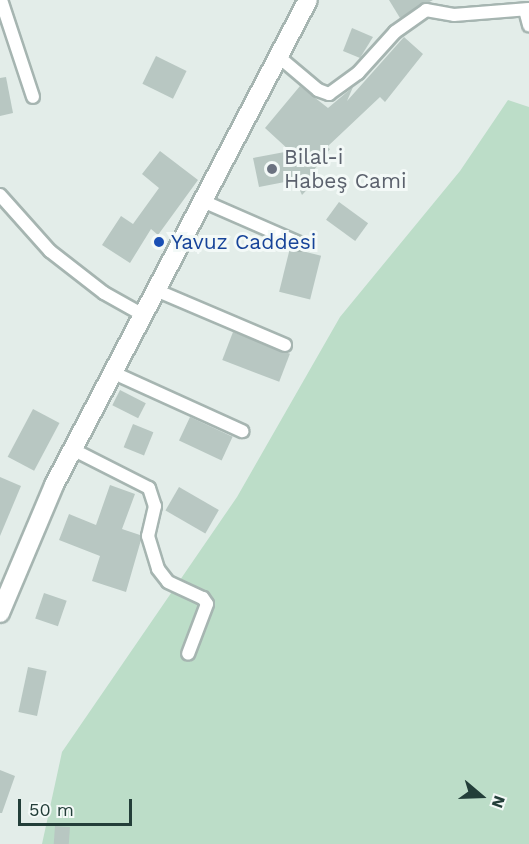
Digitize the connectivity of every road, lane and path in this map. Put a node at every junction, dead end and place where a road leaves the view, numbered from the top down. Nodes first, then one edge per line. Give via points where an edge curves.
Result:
1 (1, 0) edge
2 (308, 0) edge
3 (527, 9) edge
4 (529, 25) edge
5 (279, 57) junction
6 (33, 97) dead end
7 (0, 195) edge
8 (205, 202) junction
9 (301, 244) dead end
10 (158, 291) junction
11 (145, 316) junction
12 (285, 345) dead end
13 (114, 373) junction
14 (242, 431) dead end
15 (74, 450) junction
16 (0, 613) edge
17 (188, 654) dead end

1 - 6 street
2 - 5 main road
3 - 4 street
3 - 5 street via 454,15 426,10 395,32 358,73 329,94 318,90
5 - 8 main road
7 - 11 street via 50,251 104,293
8 - 9 street
8 - 10 main road
10 - 11 main road
10 - 12 street
11 - 13 main road
13 - 14 street
13 - 15 main road
15 - 16 main road via 42,512
15 - 17 street via 149,488 155,506 148,536 158,569 168,582 203,598 207,604

